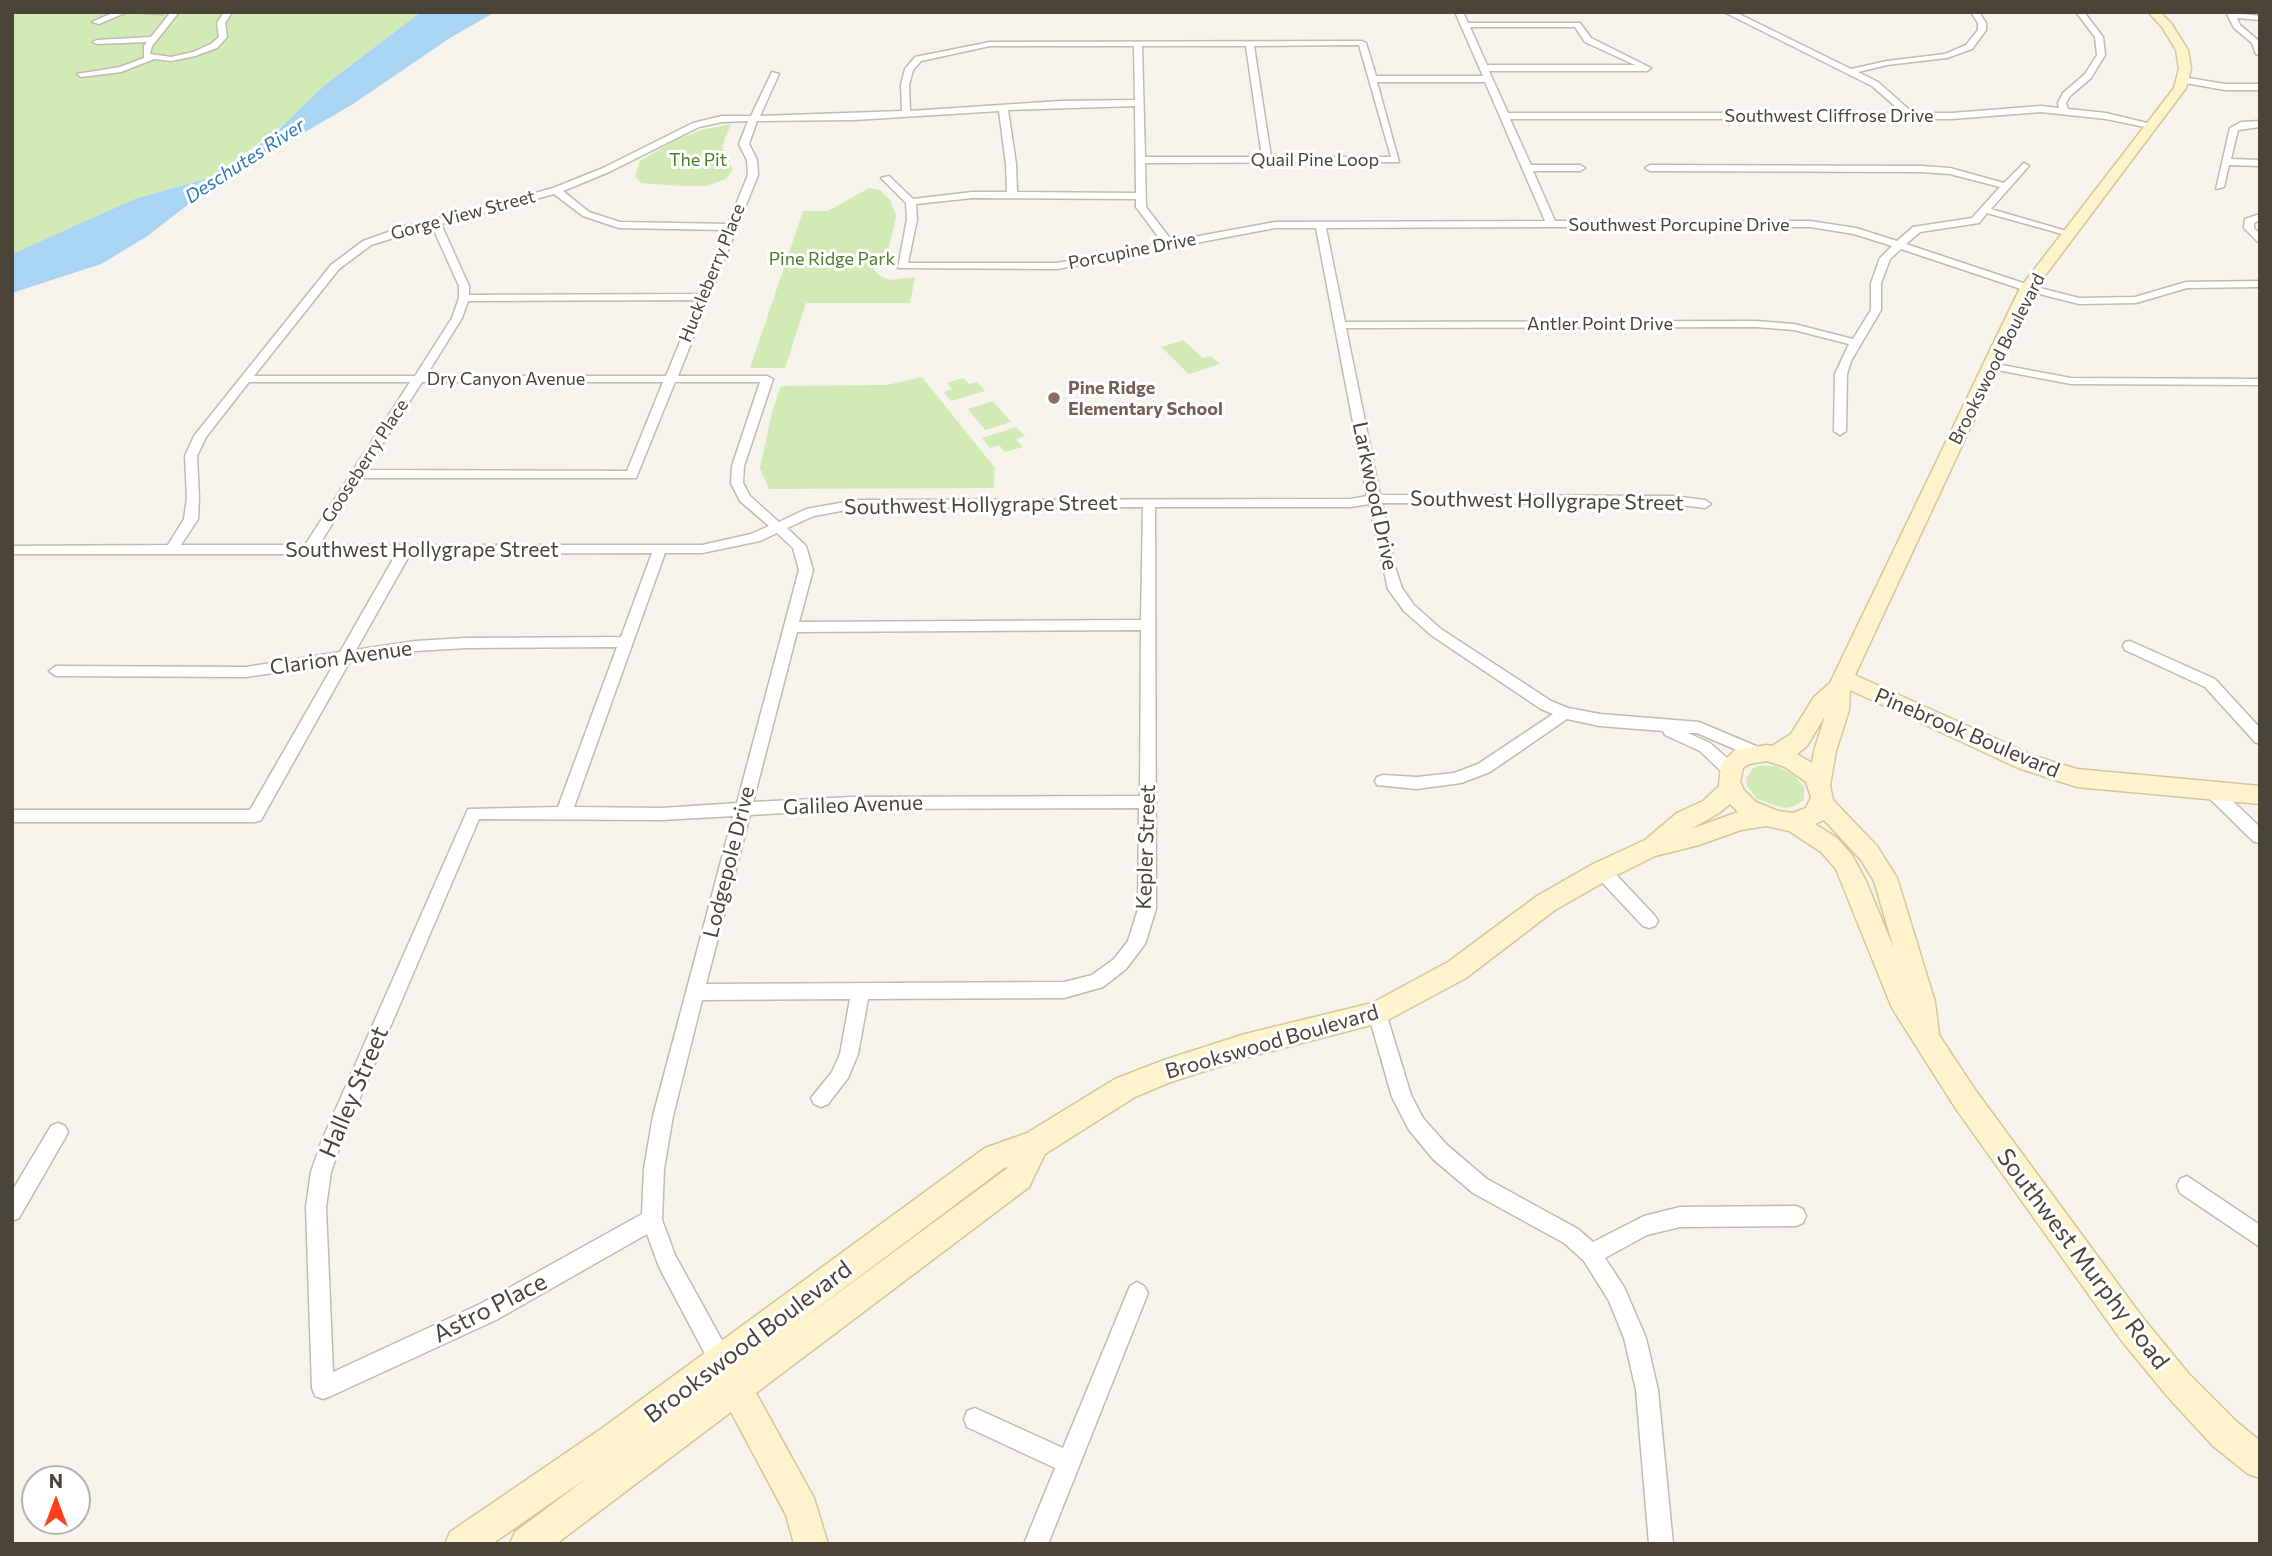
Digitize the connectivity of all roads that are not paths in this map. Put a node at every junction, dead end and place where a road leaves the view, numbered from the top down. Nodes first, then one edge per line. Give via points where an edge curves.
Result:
1 (123, 12) edge
2 (131, 12) edge
3 (162, 12) edge
4 (174, 12) edge
5 (228, 12) edge
6 (1459, 12) edge
7 (1728, 12) edge
8 (1975, 12) edge
9 (2080, 12) edge
10 (2158, 14) edge
11 (2230, 14) edge
12 (2260, 18) edge
13 (96, 22) dead end
14 (1465, 25) junction
15 (153, 39) junction
16 (97, 42) dead end
17 (1027, 43) junction
18 (1138, 43) junction
19 (1250, 43) junction
20 (2260, 53) edge
21 (1025, 56) dead end
22 (151, 58) junction
23 (1484, 68) junction
24 (1852, 71) junction
25 (81, 74) dead end
26 (775, 74) dead end
27 (1372, 79) junction
28 (1488, 79) junction
29 (2183, 80) junction
30 (2260, 87) edge
31 (1138, 103) junction
32 (1003, 108) junction
33 (2064, 110) junction
34 (906, 114) junction
35 (1505, 116) junction
36 (1911, 116) junction
37 (754, 117) junction
38 (2260, 124) edge
39 (2152, 127) junction
40 (1140, 160) junction
41 (1267, 160) junction
42 (2225, 162) junction
43 (2260, 163) edge
44 (2024, 166) dead end
45 (1580, 168) dead end
46 (1527, 169) junction
47 (1650, 169) dead end
48 (886, 178) dead end
49 (2006, 186) junction
50 (2219, 187) dead end
51 (556, 190) junction
52 (1012, 194) junction
53 (1140, 196) junction
54 (911, 202) junction
55 (1986, 210) junction
56 (2260, 217) edge
57 (435, 222) junction
58 (1320, 225) junction
59 (1552, 225) junction
60 (730, 227) junction
61 (2069, 234) junction
62 (2260, 241) edge
63 (1170, 245) junction
64 (1898, 245) junction
65 (2260, 284) edge
66 (2028, 288) junction
67 (702, 297) junction
68 (464, 298) junction
69 (1340, 325) junction
70 (1857, 343) junction
71 (1991, 366) junction
72 (246, 379) junction
73 (418, 379) junction
74 (669, 379) junction
75 (766, 379) joint
76 (2260, 382) edge
77 (1840, 431) dead end
78 (357, 474) junction
79 (1374, 499) junction
80 (1149, 503) junction
81 (1704, 503) dead end
82 (779, 527) junction
83 (12, 550) edge
84 (172, 550) junction
85 (309, 550) junction
86 (405, 550) junction
87 (660, 550) junction
88 (1149, 625) junction
89 (792, 626) junction
90 (625, 642) junction
91 (2130, 646) dead end
92 (345, 657) junction
93 (56, 671) dead end
94 (1841, 683) junction
95 (1565, 713) junction
96 (1658, 725) junction
97 (2260, 738) edge
98 (1767, 753) junction
99 (1730, 779) junction
100 (1383, 781) dead end
101 (2213, 791) junction
102 (1821, 794) junction
103 (2260, 795) edge
104 (1148, 802) junction
105 (742, 808) junction
106 (474, 813) joint
107 (564, 813) junction
108 (13, 817) edge
109 (1766, 817) junction
110 (1794, 822) junction
111 (2260, 837) edge
112 (1650, 848) junction
113 (1602, 871) junction
114 (1649, 921) dead end
115 (860, 991) junction
116 (696, 992) junction
117 (1377, 1013) junction
118 (1927, 1037) junction
119 (821, 1098) dead end
120 (58, 1132) dead end
121 (1035, 1144) junction
122 (2187, 1186) dead end
123 (12, 1211) edge
124 (1796, 1216) dead end
125 (652, 1220) junction
126 (2260, 1237) edge
127 (1591, 1254) junction
128 (1137, 1293) dead end
129 (721, 1362) junction
130 (324, 1388) joint
131 (737, 1390) junction
132 (975, 1419) dead end
133 (1067, 1462) junction
134 (2260, 1462) edge
135 (462, 1544) edge
136 (527, 1544) edge
137 (811, 1544) edge
138 (1036, 1544) edge
139 (1661, 1544) edge

1 - 13 street
2 - 3 street
4 - 15 street
5 - 22 street via 221,23 223,37 214,46 185,57
6 - 14 street
7 - 24 street
8 - 24 street via 1982,30 1969,47 1947,56
9 - 33 street via 2099,37 2101,55 2088,76 2066,95
10 - 29 main road via 2182,50
11 - 12 street
11 - 20 street
14 - 23 street
14 - 23 street via 1577,25 1588,40 1647,68
15 - 16 street
15 - 22 street via 145,53
17 - 18 street, Quail Pine Loop
17 - 21 street
17 - 34 street, Quail Pine Loop via 990,44 918,60 909,69 905,85
18 - 19 street, Quail Pine Loop
18 - 31 street
19 - 27 street, Quail Pine Loop via 1362,43
19 - 41 street
22 - 25 street via 121,69
23 - 28 street
24 - 36 street via 1888,93
26 - 37 street, Huckleberry Place
27 - 28 street
27 - 41 street, Quail Pine Loop via 1396,160
28 - 35 street
29 - 30 street
29 - 39 main road, Brookswood Boulevard
31 - 32 street, Gorge View Street
31 - 40 street
32 - 34 street, Gorge View Street
32 - 52 street
33 - 36 street, Southwest Cliffrose Drive
33 - 39 street, Southwest Cliffrose Drive
34 - 37 street, Gorge View Street
35 - 36 street, Southwest Cliffrose Drive
35 - 46 street
37 - 51 street, Gorge View Street via 696,125
37 - 60 street, Huckleberry Place via 744,144 752,160 752,175
38 - 42 street via 2235,127
39 - 61 main road, Brookswood Boulevard
40 - 41 street, Quail Pine Loop
40 - 53 street
42 - 43 street
42 - 50 street
44 - 49 street
45 - 46 street
46 - 59 street
47 - 49 street via 1921,169 1950,171
48 - 54 street
49 - 55 street
51 - 57 street, Gorge View Street
51 - 60 street via 586,214 619,225
52 - 53 street
52 - 54 street
53 - 63 street via 1145,215
54 - 63 street, Porcupine Drive via 902,266 1057,266
55 - 61 street
55 - 64 street via 1972,223 1917,229
56 - 62 street via 2249,220 2249,228
57 - 68 street via 464,286
57 - 72 street, Gorge View Street via 381,237 344,258
58 - 59 street, Southwest Porcupine Drive
58 - 63 street, Porcupine Drive via 1254,227
58 - 69 street, Larkwood Drive
59 - 64 street, Southwest Porcupine Drive via 1827,225
60 - 67 street, Huckleberry Place
61 - 66 main road, Brookswood Boulevard
64 - 66 street, Southwest Porcupine Drive
64 - 70 street via 1878,271 1877,310
65 - 66 street, Southwest Porcupine Drive via 2186,285 2117,302 2079,300
66 - 71 main road, Brookswood Boulevard
67 - 68 street
67 - 74 street, Huckleberry Place
68 - 73 street, Gooseberry Place via 457,318
69 - 70 street, Antler Point Drive via 1756,324 1794,327
69 - 79 street, Larkwood Drive
70 - 77 street via 1841,374
71 - 76 street via 2071,381
71 - 94 main road, Brookswood Boulevard
72 - 73 street, Dry Canyon Avenue
72 - 84 street, Gorge View Street via 200,436 191,456 191,519
73 - 74 street, Dry Canyon Avenue
73 - 78 street, Gooseberry Place
74 - 75 street, Dry Canyon Avenue
74 - 78 street, Huckleberry Place via 632,475
75 - 82 street, Lodgepole Drive via 738,466 737,483 745,498
78 - 85 street, Gooseberry Place
79 - 80 street, Southwest Hollygrape Street via 1351,503
79 - 81 street, Southwest Hollygrape Street
79 - 95 street, Larkwood Drive via 1395,589 1409,608 1436,632
80 - 82 street, Southwest Hollygrape Street via 857,504 811,512
80 - 88 street, Kepler Street
82 - 87 street, Southwest Hollygrape Street via 733,545
82 - 89 street, Lodgepole Drive via 799,546 806,570
83 - 84 street, Southwest Hollygrape Street
84 - 85 street, Southwest Hollygrape Street
85 - 86 street, Southwest Hollygrape Street
86 - 87 street, Southwest Hollygrape Street
86 - 92 street
87 - 90 street
88 - 89 street
88 - 104 street, Kepler Street
89 - 105 street, Lodgepole Drive
90 - 92 street, Clarion Avenue via 467,643
90 - 107 street
91 - 97 street via 2210,682
92 - 93 street, Clarion Avenue via 246,671
92 - 108 street via 254,816
94 - 98 main road, Brookswood Boulevard via 1799,740
94 - 101 main road, Pinebrook Boulevard via 2054,772 2101,782
94 - 102 main road, Brookswood Boulevard via 1825,751
95 - 96 street, Larkwood Drive
95 - 100 street via 1474,772 1418,783
96 - 98 street, Larkwood Drive via 1699,728
96 - 99 street, Larkwood Drive via 1705,747
98 - 99 main road via 1737,760
98 - 102 main road via 1801,765
99 - 109 main road via 1748,808
99 - 112 main road, Brookswood Boulevard via 1711,807 1685,820
101 - 103 main road, Pinebrook Boulevard
101 - 111 street
102 - 110 main road via 1809,818
102 - 118 main road, Southwest Murphy Road via 1885,878 1922,1002
104 - 105 street, Galileo Avenue
104 - 115 street, Kepler Street via 1147,909 1136,944 1097,982 1064,990
105 - 107 street, Galileo Avenue via 662,814
105 - 116 street, Lodgepole Drive
106 - 107 street, Galileo Avenue
106 - 130 street, Halley Street via 321,1172 316,1207
109 - 110 main road
109 - 112 main road, Brookswood Boulevard
110 - 118 main road, Southwest Murphy Road via 1829,845 1844,862 1900,1000
112 - 113 main road, Brookswood Boulevard
113 - 114 street
113 - 117 main road, Brookswood Boulevard via 1546,903 1457,971
115 - 116 street, Kepler Street
115 - 119 street via 849,1054 839,1077
116 - 125 street, Lodgepole Drive via 663,1116
117 - 121 main road, Brookswood Boulevard via 1164,1072 1125,1088
117 - 127 street via 1402,1097 1416,1124 1440,1152 1480,1186 1547,1221
118 - 134 main road, Southwest Murphy Road via 1966,1100 2132,1329 2225,1434
120 - 123 street
121 - 129 main road, Brookswood Boulevard via 995,1158
121 - 131 main road, Brookswood Boulevard via 1019,1177
122 - 126 street
124 - 127 street via 1680,1217 1644,1226
125 - 129 street, Lodgepole Drive via 666,1261
125 - 130 street, Astro Place via 488,1312
127 - 139 street via 1622,1305 1635,1338 1647,1390
128 - 133 street
129 - 131 main road
129 - 135 main road, Brookswood Boulevard
131 - 136 main road, Brookswood Boulevard
131 - 137 main road via 802,1510
132 - 133 street
133 - 138 street

